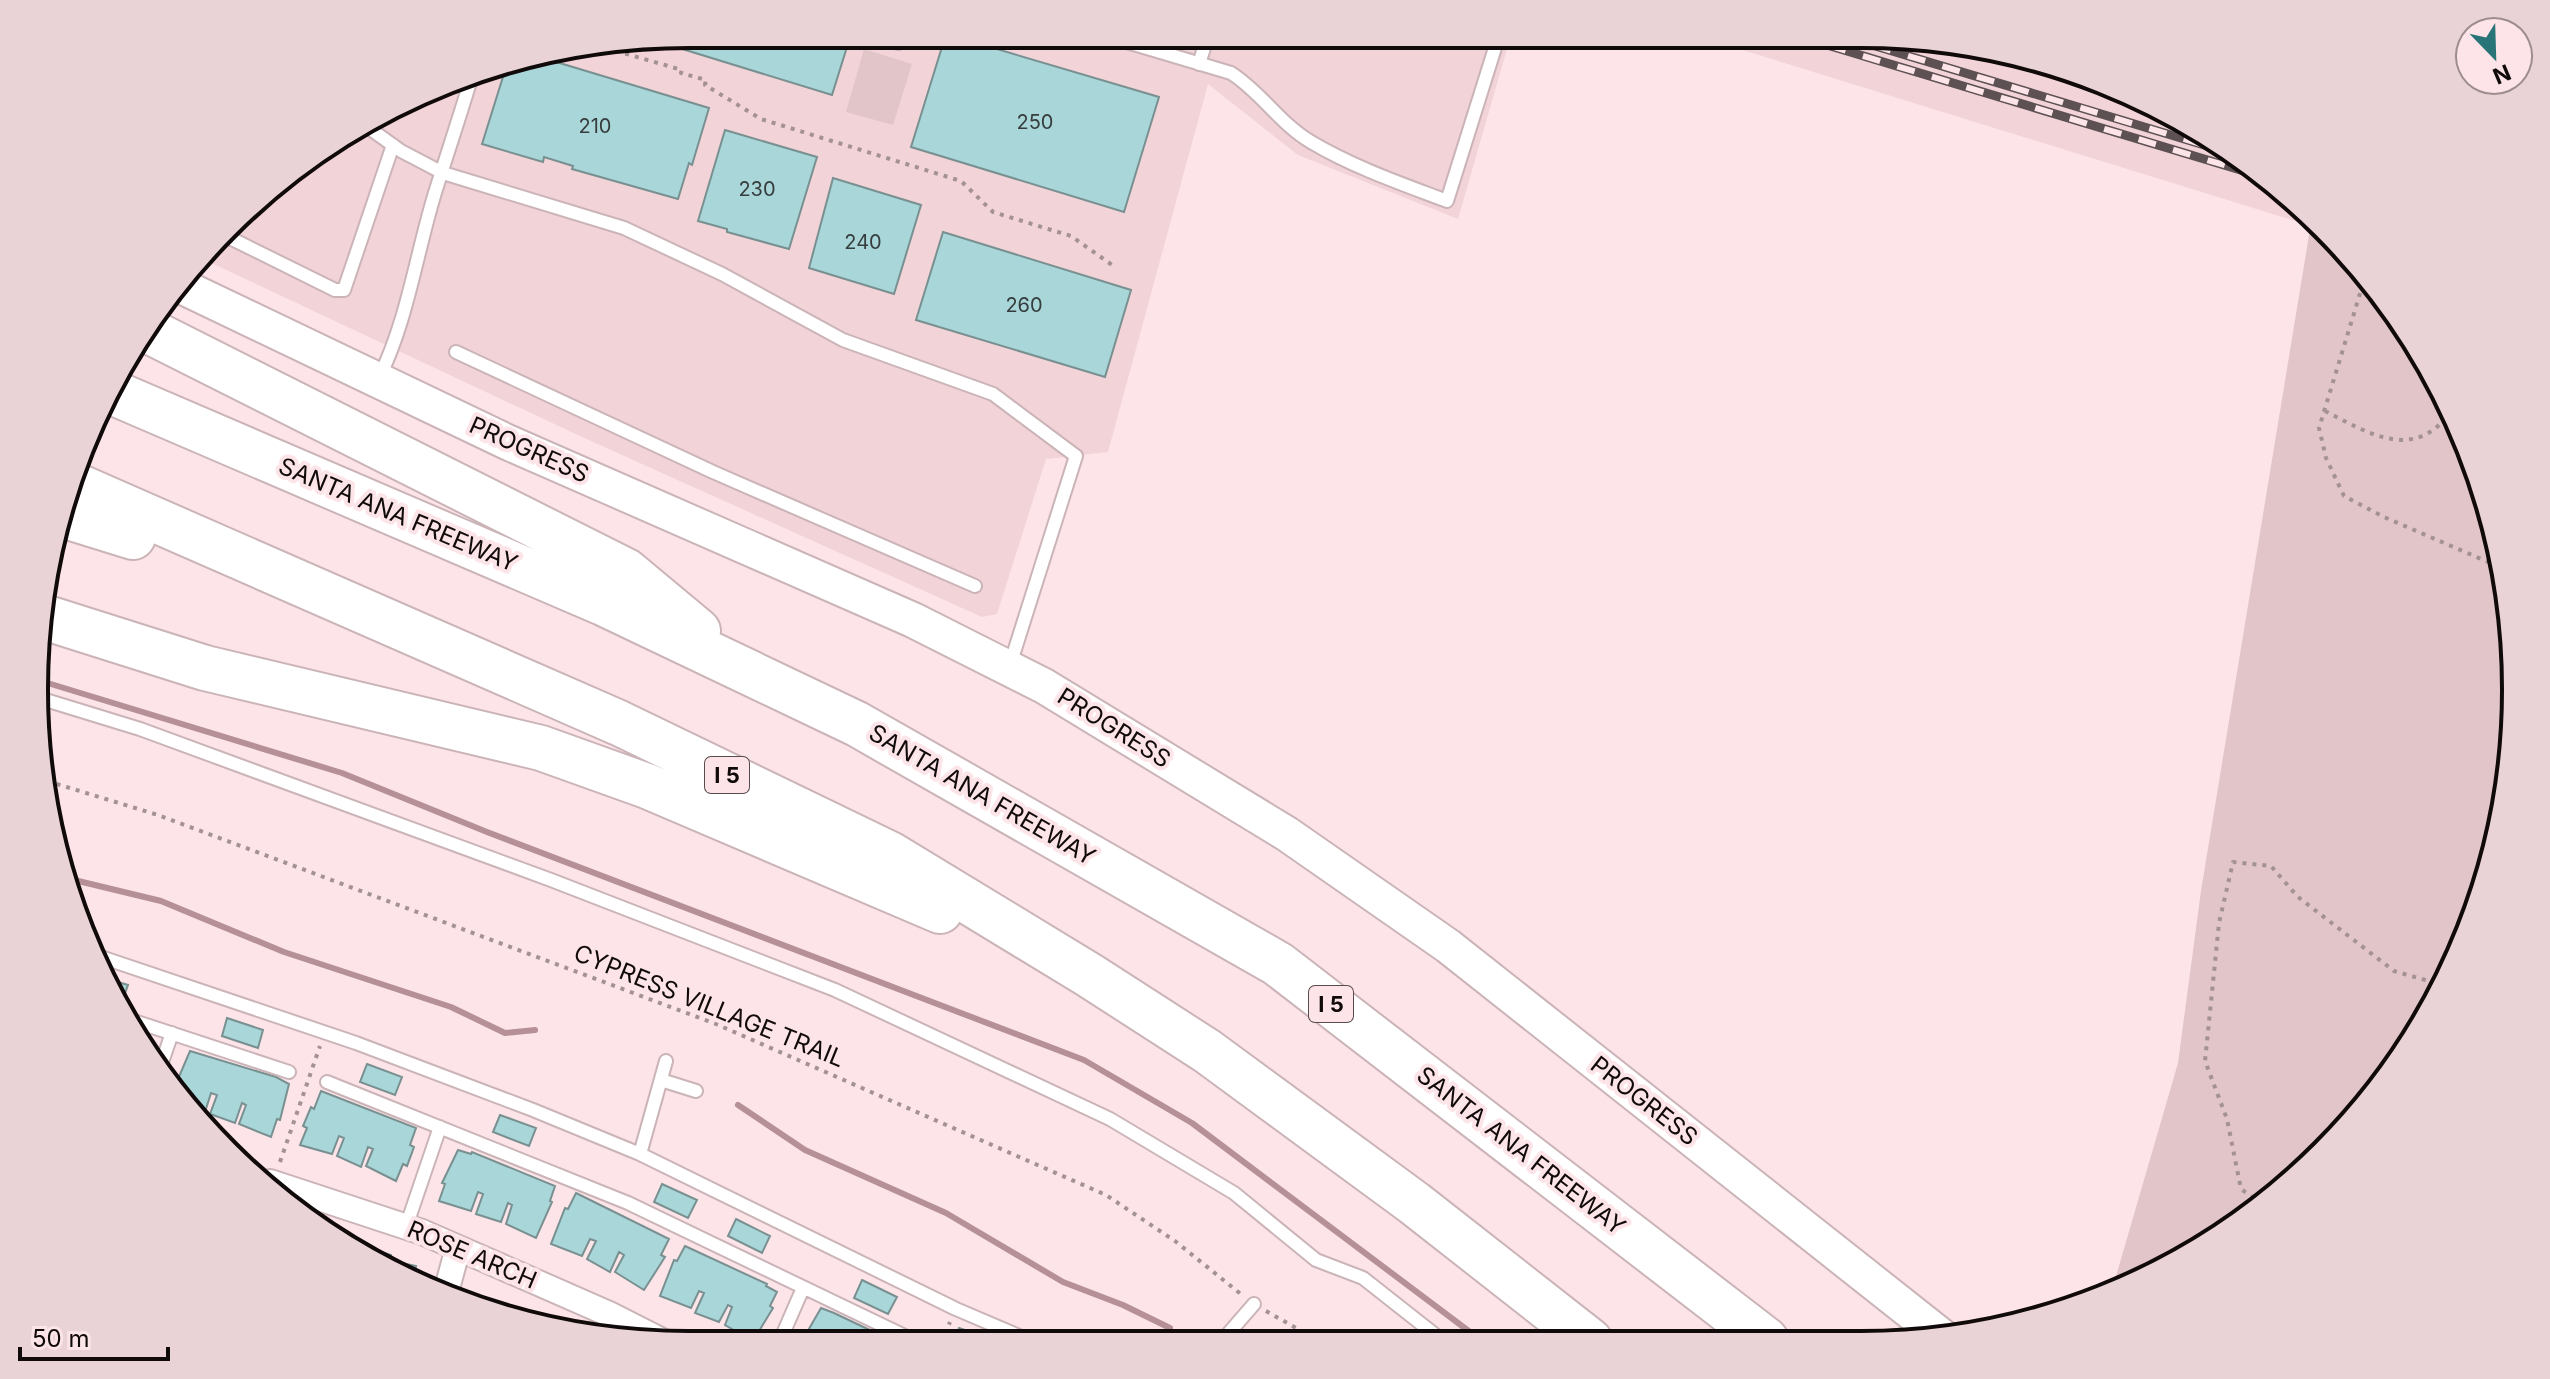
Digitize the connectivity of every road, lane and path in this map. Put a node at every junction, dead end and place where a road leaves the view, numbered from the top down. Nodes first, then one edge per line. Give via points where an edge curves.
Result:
1 (1146, 48) edge
2 (1204, 48) edge
3 (1495, 48) edge
4 (619, 52) edge
5 (1199, 64) junction
6 (468, 88) edge
7 (374, 131) edge
8 (393, 145) junction
9 (443, 173) junction
10 (233, 239) edge
11 (1115, 267) dead end
12 (189, 290) edge
13 (2361, 290) edge
14 (155, 334) edge
15 (456, 352) dead end
16 (379, 379) junction
17 (120, 395) edge
18 (2324, 410) junction
19 (2443, 423) edge
20 (81, 487) edge
21 (72, 518) edge
22 (2490, 563) edge
23 (975, 586) dead end
24 (349, 604) junction
25 (52, 619) edge
26 (1009, 668) junction
27 (742, 669) junction
28 (48, 701) edge
29 (55, 783) edge
30 (108, 959) edge
31 (1089, 975) junction
32 (2431, 982) edge
33 (142, 1024) edge
34 (325, 1032) junction
35 (172, 1033) junction
36 (164, 1057) edge
37 (666, 1061) dead end
38 (289, 1072) joint
39 (661, 1080) junction
40 (327, 1082) joint
41 (308, 1083) junction
42 (696, 1091) dead end
43 (440, 1127) junction
44 (640, 1154) junction
45 (274, 1177) edge
46 (284, 1186) edge
47 (2252, 1197) edge
48 (406, 1227) junction
49 (458, 1248) junction
50 (448, 1284) edge
51 (803, 1288) junction
52 (1254, 1304) junction
53 (956, 1309) junction
54 (1930, 1327) edge
55 (639, 1329) edge
56 (784, 1331) edge
57 (894, 1331) edge
58 (946, 1331) edge
59 (1007, 1331) edge
60 (1231, 1331) edge
61 (1301, 1331) edge
62 (1430, 1331) edge
63 (1577, 1331) edge
64 (1754, 1331) edge

1 - 5 lane
2 - 5 lane
3 - 5 lane via 1447,201 1309,141 1245,82
4 - 11 path via 706,80 705,85 761,119 961,181 993,212 1071,236
6 - 9 lane
7 - 8 lane
8 - 9 lane
8 - 10 lane via 344,290
9 - 16 lane
9 - 26 lane via 624,228 843,340 993,394 1076,456
12 - 16 street, PROGRESS
13 - 18 path
14 - 27 highway via 626,571
15 - 23 lane
16 - 26 street, PROGRESS
17 - 27 highway, SANTA ANA FREEWAY / I 5 via 603,603
18 - 19 path via 2375,437 2399,440 2420,438
18 - 22 path via 2319,428 2344,496
20 - 24 highway, I 5
21 - 24 highway
24 - 31 highway, I 5 via 619,723 890,854
25 - 31 highway via 205,668 541,748 647,786
26 - 54 street, PROGRESS via 1287,834 1448,946
27 - 64 highway, SANTA ANA FREEWAY / I 5 via 857,724 1278,964
28 - 62 lane via 346,804 835,990 1110,1119 1234,1193 1316,1260 1363,1278
29 - 52 path, CYPRESS VILLAGE TRAIL via 158,815 716,1024 1106,1195
30 - 34 lane
31 - 63 highway, I 5 via 1207,1051
32 - 47 path via 2394,971 2298,897 2271,866 2233,862 2219,923 2205,1061 2227,1119 2241,1189
33 - 35 lane
34 - 41 path
34 - 44 lane
35 - 36 lane
35 - 38 lane
37 - 39 lane
38 - 41 path via 291,1078
39 - 42 lane
39 - 44 lane
40 - 41 path via 324,1088
40 - 43 lane
41 - 45 path
43 - 48 lane
43 - 51 lane via 628,1203
44 - 53 lane
46 - 48 street, ROSE ARCH
48 - 49 street, ROSE ARCH
49 - 50 street
49 - 55 street, ROSE ARCH
51 - 56 lane
51 - 57 lane
52 - 60 lane
52 - 61 path, CYPRESS VILLAGE TRAIL
53 - 58 path
53 - 59 lane

